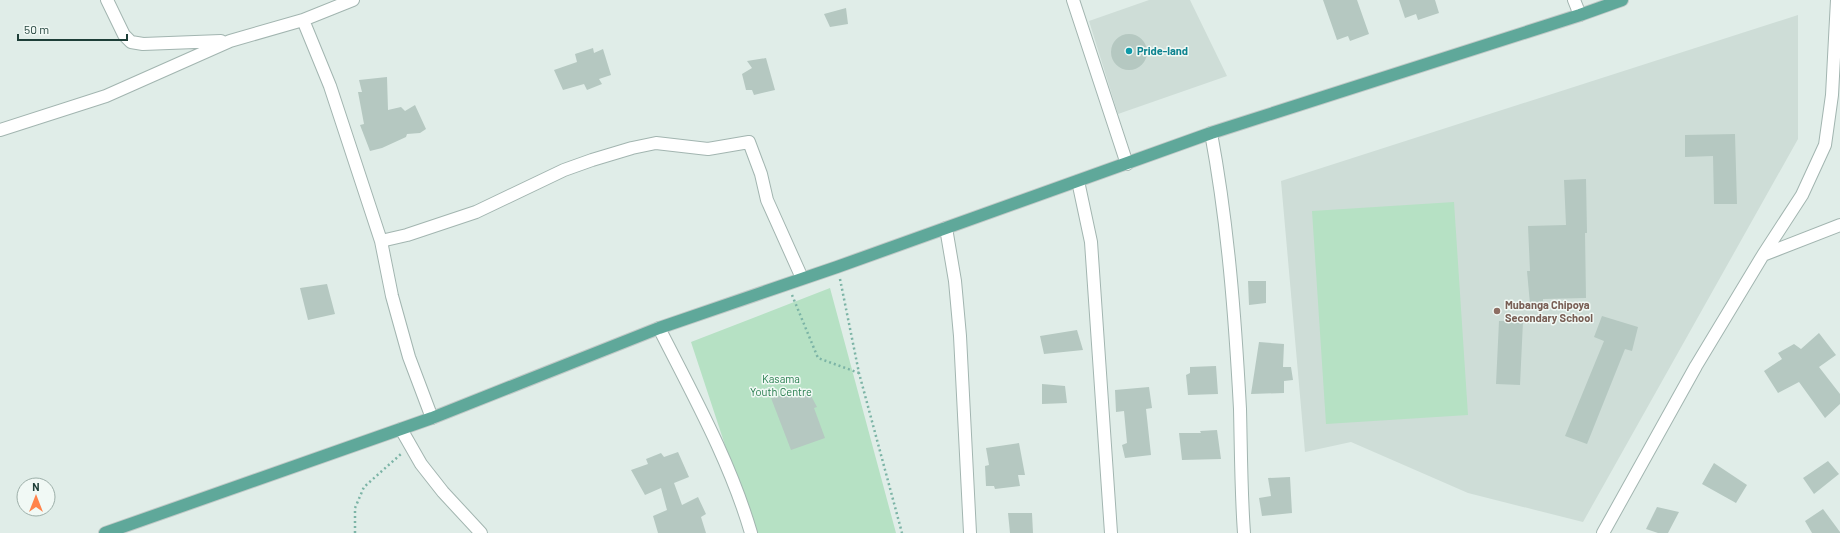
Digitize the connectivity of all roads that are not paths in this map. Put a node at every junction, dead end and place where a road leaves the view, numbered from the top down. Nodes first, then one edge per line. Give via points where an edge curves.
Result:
1 (108, 0) edge
2 (353, 0) edge
3 (1073, 0) edge
4 (1574, 0) edge
5 (1622, 0) edge
6 (1837, 0) edge
7 (1580, 15) junction
8 (303, 20) junction
9 (230, 41) junction
10 (0, 130) edge
11 (1211, 133) junction
12 (1127, 164) junction
13 (1078, 181) junction
14 (1840, 225) edge
15 (946, 228) junction
16 (381, 241) junction
17 (1763, 255) junction
18 (802, 278) junction
19 (659, 328) junction
20 (432, 418) junction
21 (401, 429) junction
22 (105, 533) edge
23 (481, 533) edge
24 (751, 533) edge
25 (970, 533) edge
26 (1111, 533) edge
27 (1244, 533) edge
28 (1604, 533) edge

1 - 9 street via 124,35 131,42 143,44
2 - 8 street
3 - 12 street
4 - 7 street
5 - 7 main road
6 - 17 street via 1832,95 1825,145 1802,194
7 - 11 main road
8 - 9 street
8 - 16 street via 330,86
9 - 10 street via 106,96
11 - 12 main road
11 - 27 street via 1222,191 1232,295 1240,409
12 - 13 main road
13 - 15 main road
13 - 26 street via 1091,242
14 - 17 street
15 - 18 main road
15 - 25 street via 955,281 960,336
16 - 18 street via 476,212 564,170 632,148 656,143 708,149 749,142 767,200
16 - 20 street via 392,296 409,357
17 - 28 street via 1696,366
18 - 19 main road
19 - 20 main road
19 - 24 street via 721,452
20 - 21 main road
21 - 22 main road
21 - 23 street via 421,464

